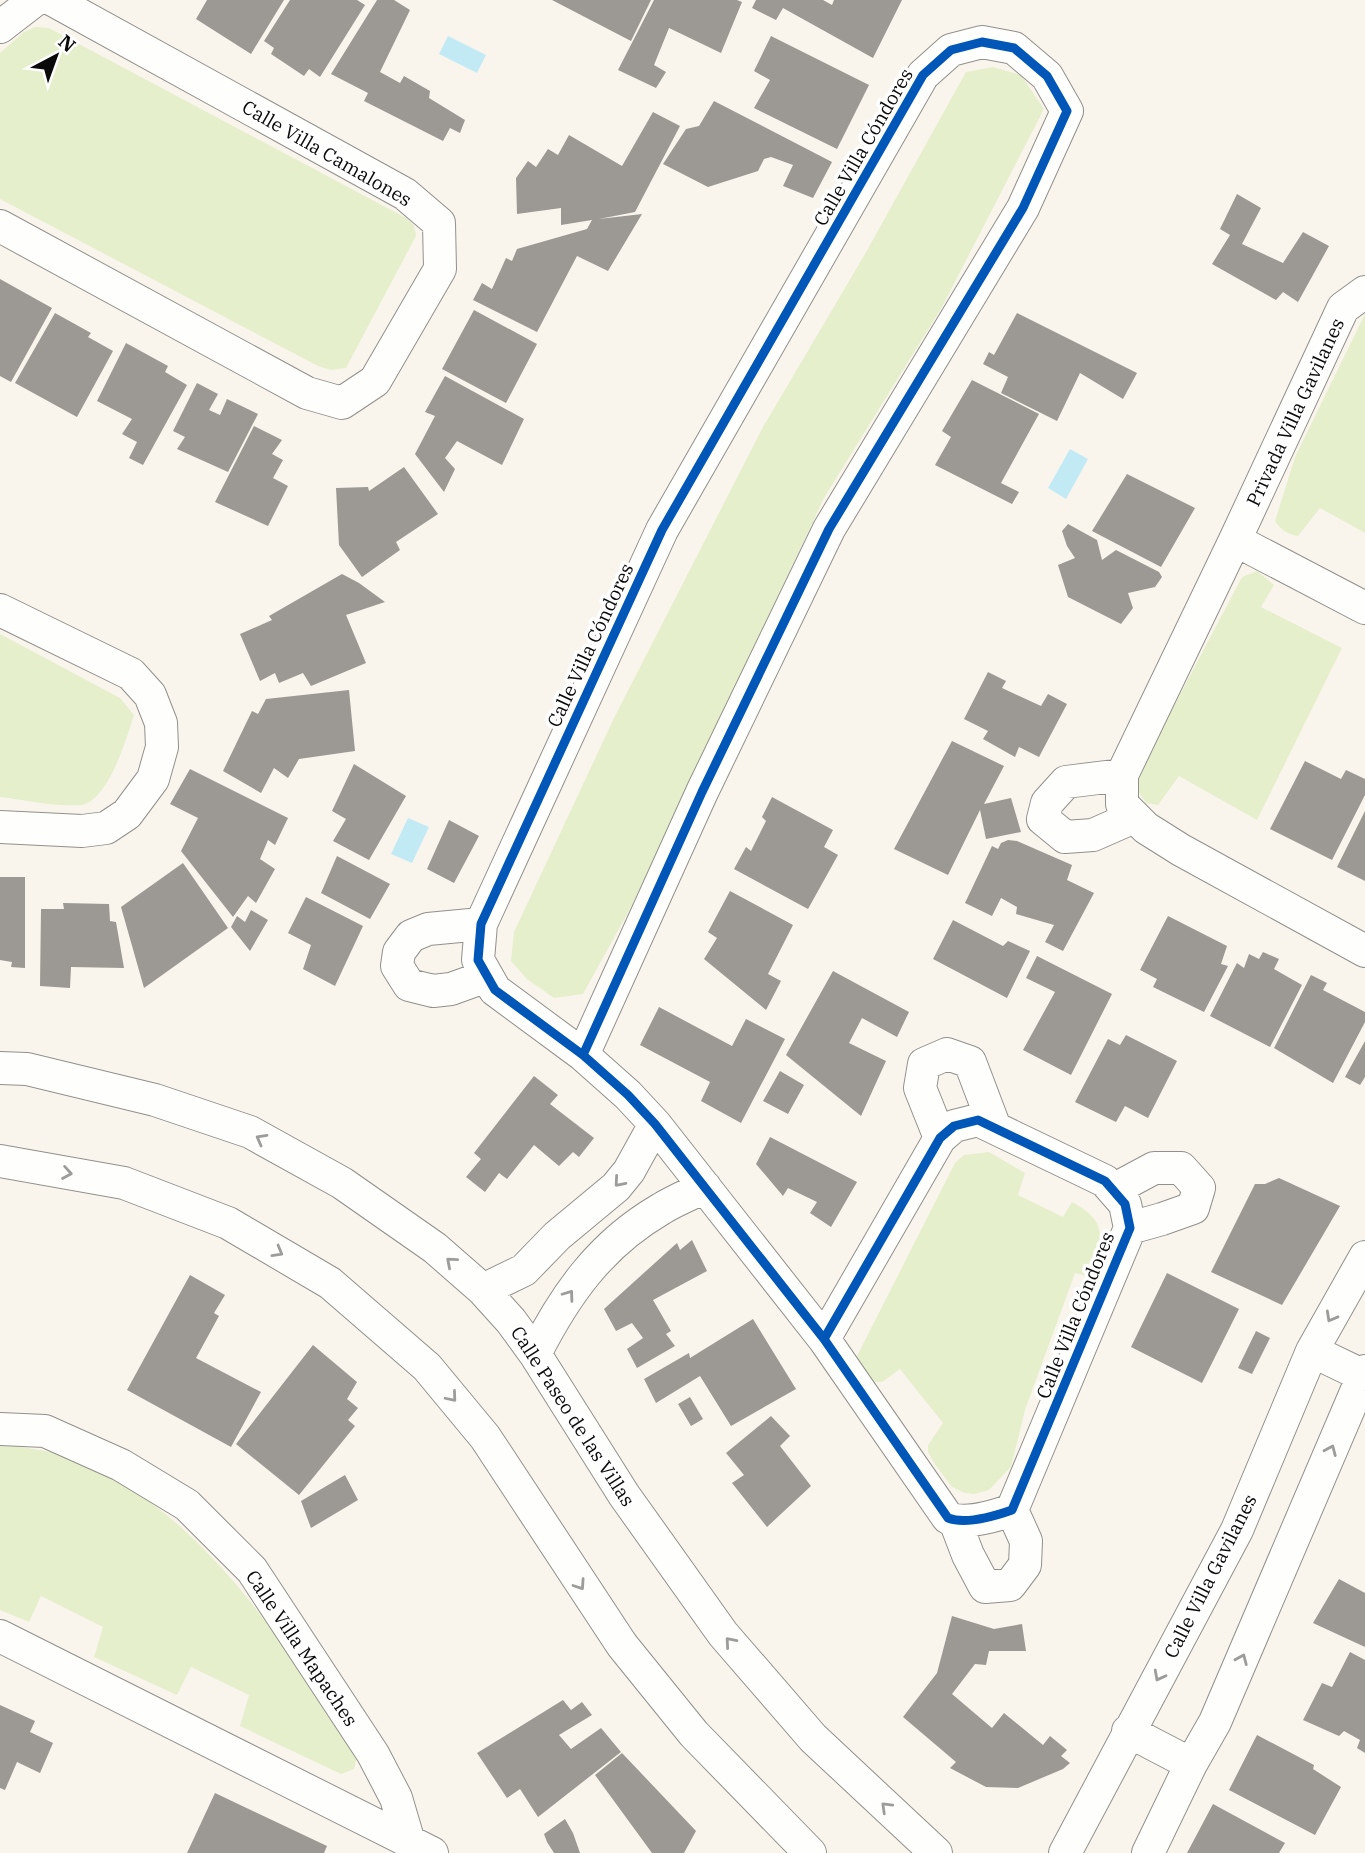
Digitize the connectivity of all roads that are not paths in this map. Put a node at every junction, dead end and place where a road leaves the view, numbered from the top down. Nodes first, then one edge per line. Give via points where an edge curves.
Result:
1 (35, 0) edge
2 (53, 0) edge
3 (0, 27) edge
4 (0, 226) edge
5 (1365, 292) edge
6 (1235, 540) junction
7 (1365, 608) edge
8 (0, 610) edge
9 (1122, 775) junction
10 (1134, 817) junction
11 (0, 827) edge
12 (481, 924) junction
13 (1365, 951) edge
14 (487, 976) junction
15 (583, 1055) junction
16 (0, 1069) edge
17 (655, 1124) junction
18 (995, 1128) junction
19 (940, 1138) junction
20 (0, 1161) edge
21 (705, 1187) junction
22 (1113, 1189) junction
23 (593, 1209) junction
24 (1130, 1227) junction
25 (620, 1238) junction
26 (1365, 1257) edge
27 (483, 1290) junction
28 (824, 1339) junction
29 (1312, 1352) junction
30 (535, 1354) junction
31 (1364, 1373) edge
32 (0, 1429) edge
33 (1012, 1510) junction
34 (955, 1521) junction
35 (0, 1636) edge
36 (1128, 1731) junction
37 (1191, 1764) junction
38 (420, 1847) edge
39 (810, 1853) edge
40 (936, 1853) edge
41 (1065, 1853) edge
42 (1148, 1853) edge

1 - 3 street
2 - 4 street, Calle Villa Camalones via 405,194 439,223 440,269 374,381 342,403 307,393
5 - 6 street, Privada Villa Gavilanes via 1343,308
6 - 7 street
6 - 9 street, Privada Villa Gavilanes
8 - 11 street via 131,674 150,695 161,723 162,747 153,779 127,814 106,828
9 - 10 street via 1122,804
9 - 10 street via 1066,782 1047,803 1043,820 1065,838 1093,835
10 - 13 street via 1181,850
12 - 14 street, Calle Villa Cóndores via 478,960
12 - 14 street via 428,929 411,936 399,952 397,966 409,985 433,991
12 - 15 street, Calle Villa Cóndores via 662,530 923,75 951,50 982,42 1014,48 1047,76 1067,111 1023,208 829,530 702,792
14 - 15 street, Calle Villa Cóndores via 495,990
15 - 17 street, Calle Villa Cóndores
27 -> 16 street, Calle Paseo de las Villas via 435,1248 342,1183 250,1132 155,1100 27,1069
17 - 21 street, Calle Villa Cóndores
17 -> 23 street via 629,1171
18 - 19 street via 978,1120 954,1126
18 - 19 street via 970,1062 947,1054 924,1064 920,1088
18 - 22 street
19 - 28 street
20 -> 39 street via 124,1183 228,1223 330,1283 427,1367 485,1437 622,1645 694,1734
21 - 25 street via 660,1209
21 - 28 street, Calle Villa Cóndores
22 - 24 street, Calle Villa Cóndores via 1125,1204
22 - 24 street, Calle Villa Cóndores via 1154,1168 1181,1168 1199,1188 1193,1208
23 - 25 street
23 - 27 street via 557,1236 524,1270
24 - 33 street, Calle Villa Cóndores
30 -> 25 street via 557,1311 586,1272
26 -> 29 street, Calle Villa Gavilanes
27 - 30 street, Calle Paseo de las Villas
28 - 34 street, Calle Villa Cóndores via 948,1518
29 - 31 street
29 -> 36 street, Calle Villa Gavilanes via 1237,1530
40 -> 30 street, Calle Paseo de las Villas via 813,1738 723,1634 624,1494
37 -> 31 street via 1215,1721
32 - 38 street, Calle Villa Mapaches via 45,1431 121,1465 187,1505 252,1570 373,1754
33 - 34 street
33 - 34 street, Calle Villa Cóndores via 1026,1541 1025,1565 1010,1585 985,1587
35 - 38 street, Calle Villa Mapaches
36 - 37 street
36 - 41 street, Calle Villa Gavilanes
37 - 42 street

